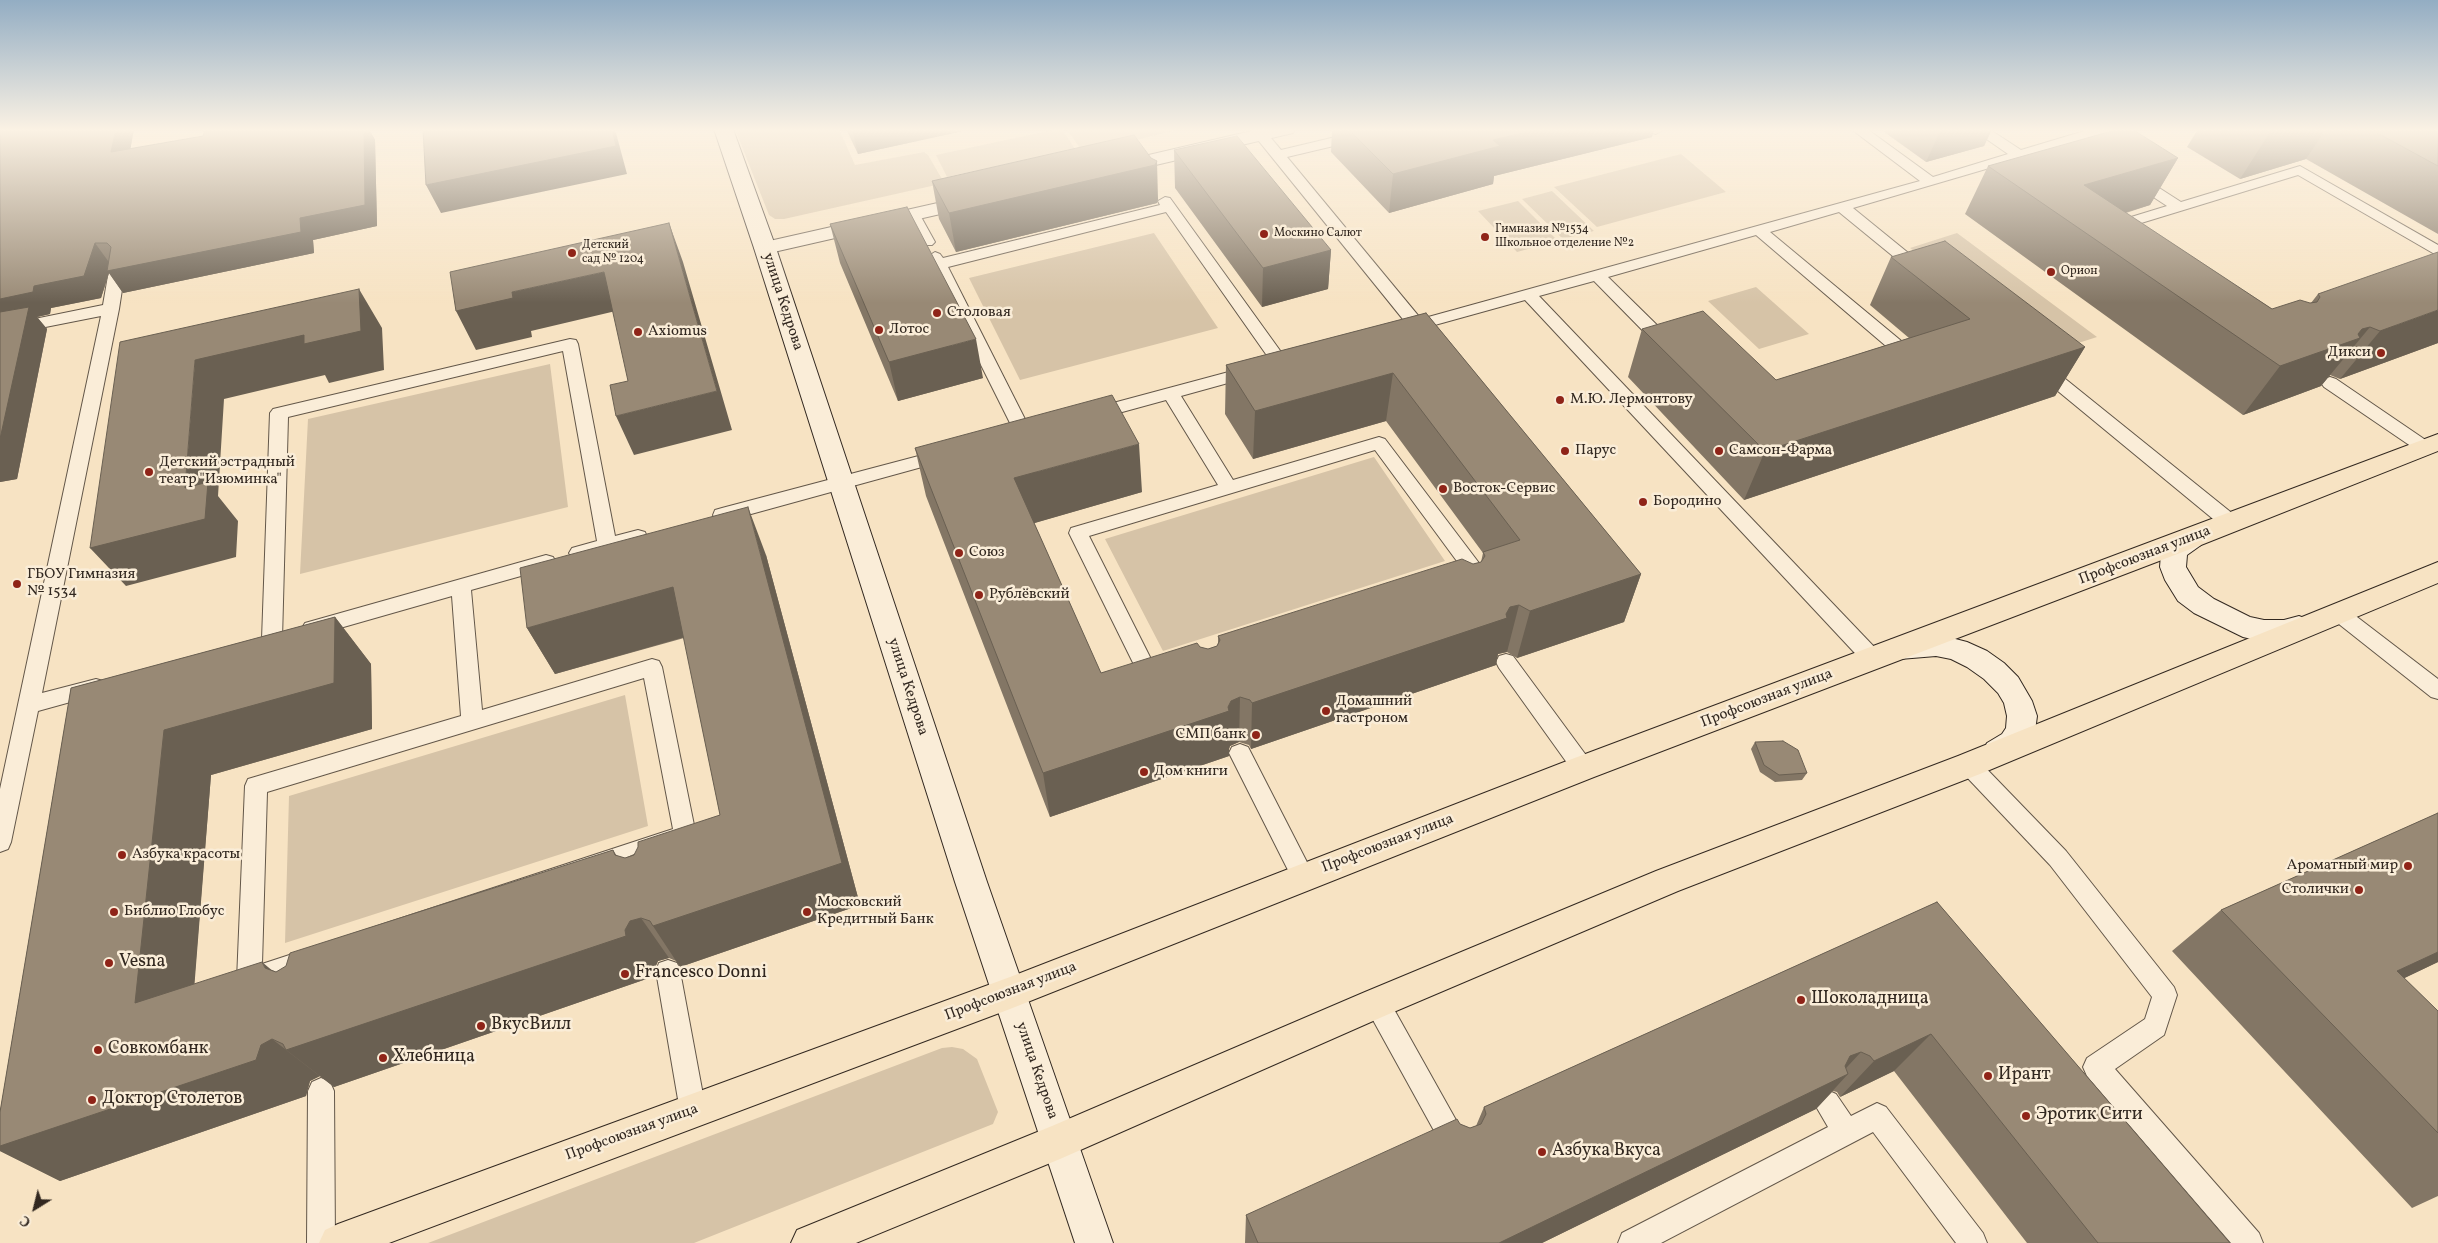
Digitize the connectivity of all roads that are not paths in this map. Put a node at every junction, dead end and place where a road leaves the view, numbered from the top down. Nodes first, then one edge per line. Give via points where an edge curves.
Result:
1 (743, 187) edge
2 (1304, 187) edge
3 (1913, 187) edge
4 (2148, 187) edge
5 (2244, 187) edge
6 (2329, 187) edge
7 (995, 196) edge
8 (1842, 207) junction
9 (2179, 207) junction
10 (913, 215) junction
11 (1759, 230) junction
12 (2121, 240) edge
13 (765, 248) junction
14 (2438, 251) edge
15 (933, 254) junction
16 (117, 270) edge
17 (1597, 274) junction
18 (1933, 281) edge
19 (1528, 294) junction
20 (111, 309) junction
21 (1417, 325) junction
22 (0, 331) edge
23 (1390, 332) edge
24 (1688, 346) edge
25 (1299, 358) edge
26 (2032, 360) edge
27 (1281, 362) junction
28 (1892, 364) edge
29 (2330, 383) edge
30 (1171, 393) junction
31 (1078, 418) edge
32 (1041, 428) edge
33 (1023, 433) junction
34 (1004, 438) edge
35 (2431, 445) edge
36 (958, 451) edge
37 (841, 484) junction
38 (1229, 488) junction
39 (701, 520) edge
40 (2231, 523) junction
41 (654, 532) edge
42 (2192, 538) junction
43 (607, 544) junction
44 (2438, 572) edge
45 (1444, 582) edge
46 (461, 586) junction
47 (2337, 612) junction
48 (2299, 627) junction
49 (1900, 648) junction
50 (1872, 659) junction
51 (1506, 662) edge
52 (1177, 665) edge
53 (115, 682) edge
54 (2438, 691) edge
55 (27, 706) junction
56 (472, 721) junction
57 (1998, 752) junction
58 (1240, 753) dead end
59 (1969, 765) junction
60 (1583, 768) junction
61 (0, 842) edge
62 (642, 850) junction
63 (648, 873) edge
64 (1303, 877) junction
65 (318, 957) junction
66 (668, 971) edge
67 (320, 981) edge
68 (1010, 993) junction
69 (1377, 1003) junction
70 (322, 1091) edge
71 (1827, 1104) edge
72 (693, 1111) junction
73 (1846, 1132) junction
74 (1060, 1142) junction
75 (1457, 1148) edge
76 (321, 1243) edge
77 (338, 1243) edge
78 (810, 1243) edge
79 (1094, 1243) edge
80 (1632, 1243) edge
81 (1973, 1243) edge
82 (2249, 1243) edge

1 - 13 street, улица Кедрова
2 - 21 lane
3 - 8 lane
4 - 9 lane
5 - 9 lane
6 - 14 lane
7 - 10 street
8 - 11 lane
8 - 18 lane
9 - 12 lane via 2105,229
10 - 13 street
10 - 15 lane
11 - 17 lane
11 - 28 lane via 1910,358
13 - 37 street, улица Кедрова
15 - 27 lane via 1167,204
15 - 33 lane
16 - 20 lane
17 - 19 lane
17 - 24 lane via 1656,334
19 - 21 lane
19 - 50 lane
20 - 22 lane
20 - 55 lane
21 - 23 lane
25 - 27 lane
26 - 40 lane
27 - 30 lane
29 - 35 lane
30 - 31 lane
30 - 38 lane
32 - 33 lane
33 - 34 lane
35 - 40 main road, Профсоюзная улица
36 - 37 lane
37 - 39 lane
37 - 68 street, улица Кедрова
38 - 45 lane via 1379,443 1472,567
38 - 52 lane via 1078,533 1149,674
40 - 42 main road, Профсоюзная улица
41 - 43 lane
42 - 48 street via 2180,545 2174,554 2178,580 2188,594 2243,626 2284,631
42 - 49 main road, Профсоюзная улица
43 - 46 lane
43 - 46 lane via 570,344 279,413 263,642
44 - 47 main road
46 - 56 lane
47 - 48 main road
47 - 54 lane
48 - 57 main road
49 - 50 main road, Профсоюзная улица
49 - 57 street via 1936,645 1957,650 1977,659 2008,685 2018,700 2022,716 2020,730 2012,743
50 - 60 main road, Профсоюзная улица
51 - 60 lane
53 - 55 lane
55 - 61 lane
56 - 62 lane via 652,667 685,835
56 - 65 lane via 256,786 249,980
57 - 59 main road
58 - 64 lane
59 - 69 main road via 1667,881
59 - 82 lane via 2058,858 2165,995 2155,1027 2096,1068
60 - 64 main road, Профсоюзная улица
62 - 63 lane
62 - 65 lane
64 - 68 main road, Профсоюзная улица
65 - 67 lane
66 - 72 lane
68 - 72 main road, Профсоюзная улица
68 - 74 street, улица Кедрова
69 - 74 main road
69 - 75 lane
70 - 76 lane
71 - 73 lane
72 - 77 main road, Профсоюзная улица
73 - 80 lane
73 - 81 lane via 1878,1116
74 - 78 main road
74 - 79 street, улица Кедрова

